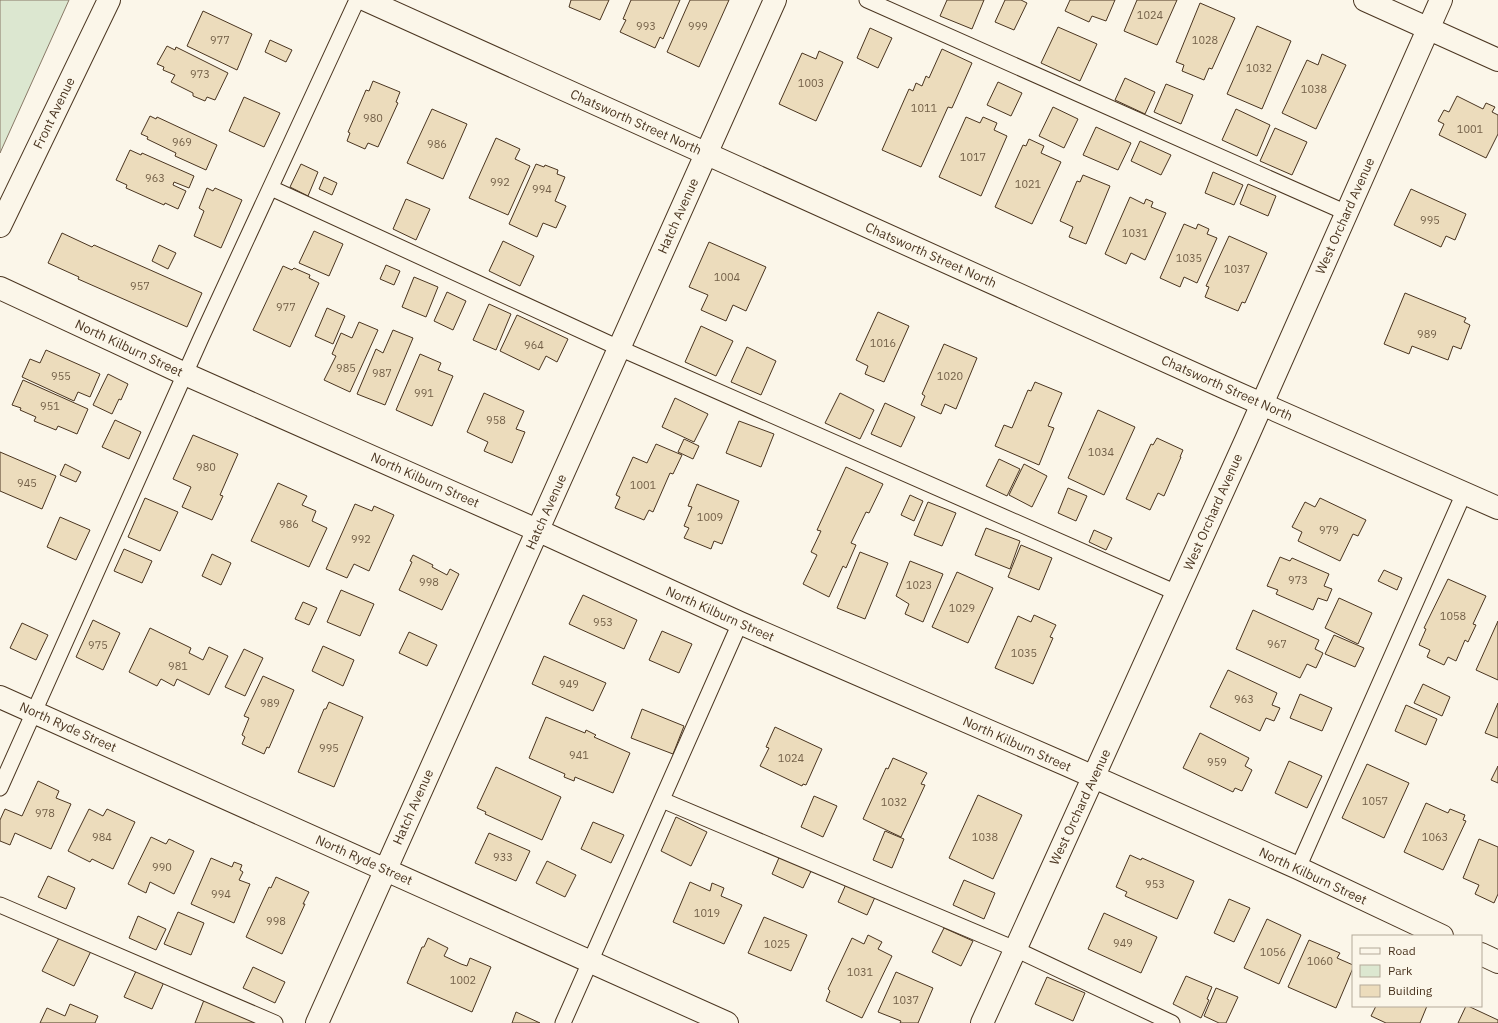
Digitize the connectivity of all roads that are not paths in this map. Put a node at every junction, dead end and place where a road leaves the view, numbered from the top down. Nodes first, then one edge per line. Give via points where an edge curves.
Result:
1 (109, 0) edge
2 (357, 0) edge
3 (366, 0) edge
4 (775, 0) edge
5 (867, 0) edge
6 (1364, 0) edge
7 (1441, 0) edge
8 (1428, 29) junction
9 (1498, 60) edge
10 (706, 154) junction
11 (271, 188) junction
12 (1347, 213) junction
13 (0, 226) edge
14 (0, 288) edge
15 (619, 348) junction
16 (185, 374) junction
17 (1262, 404) junction
18 (1464, 493) junction
19 (1498, 508) edge
20 (537, 530) junction
21 (1177, 593) junction
22 (740, 623) junction
23 (0, 697) edge
24 (35, 713) junction
25 (1093, 777) junction
26 (0, 788) edge
27 (662, 800) junction
28 (1298, 868) junction
29 (386, 870) junction
30 (0, 905) edge
31 (1440, 935) edge
32 (1015, 949) junction
33 (1482, 954) edge
34 (591, 962) junction
35 (1498, 962) edge
36 (275, 1023) edge
37 (317, 1023) edge
38 (563, 1023) edge
39 (727, 1023) edge
40 (982, 1023) edge
41 (1172, 1023) edge

1 - 13 street, Front Avenue
2 - 11 lane
3 - 10 street, Chatsworth Street North
4 - 10 street, Hatch Avenue
5 - 12 lane
6 - 8 street
7 - 8 street, West Orchard Avenue
8 - 9 street
8 - 12 street, West Orchard Avenue
10 - 15 street, Hatch Avenue
10 - 17 street, Chatsworth Street North
11 - 15 lane
11 - 16 lane
12 - 17 street, West Orchard Avenue
14 - 16 street, North Kilburn Street
15 - 20 street, Hatch Avenue
15 - 21 lane
16 - 20 street, North Kilburn Street
16 - 24 lane
17 - 18 street, Chatsworth Street North
17 - 21 street, West Orchard Avenue
18 - 19 street, Chatsworth Street North
18 - 28 lane
20 - 22 street, North Kilburn Street
20 - 29 street, Hatch Avenue
21 - 25 street, West Orchard Avenue
22 - 25 street, North Kilburn Street
22 - 27 lane
23 - 24 street, North Ryde Street
24 - 26 lane
24 - 29 street, North Ryde Street
25 - 28 street, North Kilburn Street
25 - 32 street, West Orchard Avenue
27 - 32 lane
27 - 34 lane
28 - 31 street, North Kilburn Street
29 - 34 street, North Ryde Street
29 - 37 street, Hatch Avenue
30 - 36 lane
32 - 40 street, West Orchard Avenue
32 - 41 lane
33 - 35 street
34 - 38 lane
34 - 39 street, North Ryde Street

